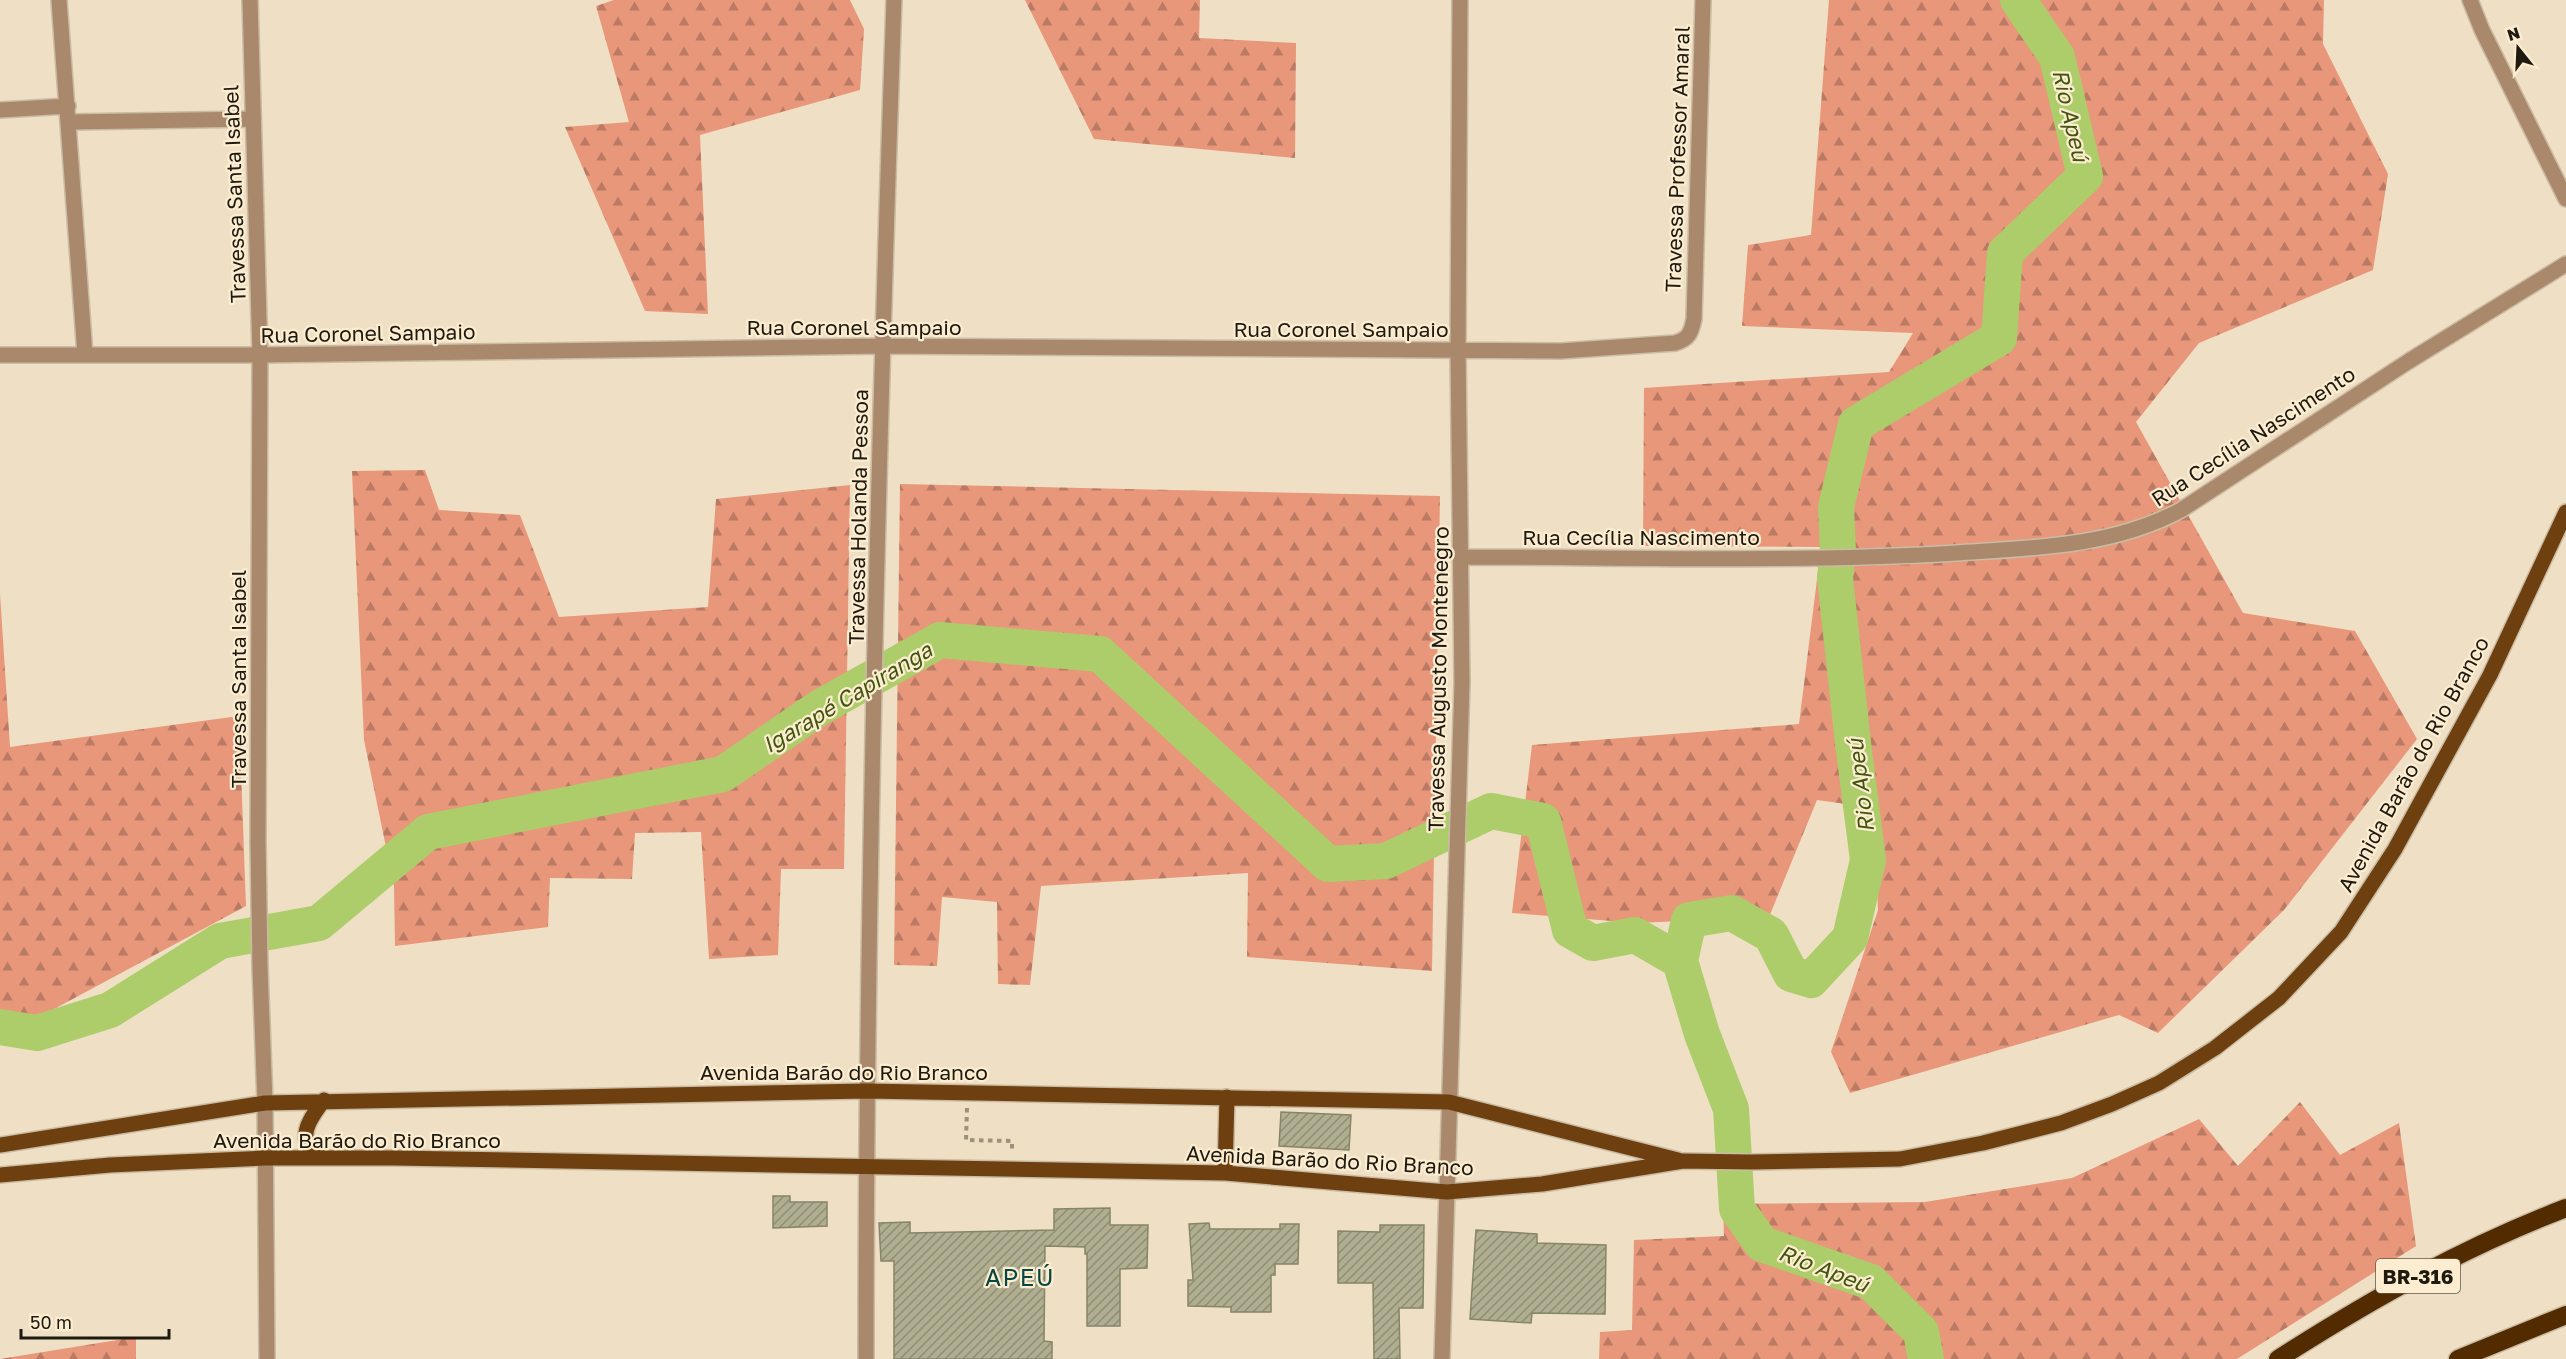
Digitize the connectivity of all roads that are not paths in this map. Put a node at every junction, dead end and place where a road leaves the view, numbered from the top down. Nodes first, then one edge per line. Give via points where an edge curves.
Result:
1 (59, 0) edge
2 (250, 0) edge
3 (1460, 0) edge
4 (1703, 0) edge
5 (2470, 0) edge
6 (893, 1) edge
7 (68, 106) junction
8 (0, 110) edge
9 (253, 118) junction
10 (70, 122) junction
11 (2566, 199) edge
12 (2566, 264) edge
13 (1694, 320) joint
14 (882, 346) junction
15 (1458, 351) junction
16 (0, 355) edge
17 (85, 355) junction
18 (260, 355) junction
19 (2566, 512) edge
20 (1461, 557) junction
21 (866, 1091) junction
22 (1227, 1097) junction
23 (324, 1100) junction
24 (1449, 1102) junction
25 (265, 1103) junction
26 (0, 1145) edge
27 (265, 1158) junction
28 (322, 1158) junction
29 (1683, 1161) junction
30 (866, 1167) junction
31 (1226, 1173) junction
32 (0, 1175) edge
33 (1447, 1192) junction
34 (2566, 1208) edge
35 (2566, 1315) edge
36 (267, 1359) edge
37 (866, 1359) edge
38 (1442, 1359) edge
39 (2278, 1359) edge
40 (2458, 1359) edge

1 - 7 street
2 - 9 street, Travessa Santa Isabel
3 - 15 street, Travessa Augusto Montenegro
4 - 13 street, Travessa Professor Amaral
5 - 11 street
6 - 14 street, Travessa Holanda Pessoa
7 - 8 street
7 - 10 street
9 - 10 street
9 - 18 street, Travessa Santa Isabel
10 - 17 street
12 - 20 street, Rua Cecília Nascimento via 2181,510 2145,528 2109,538 1858,559
13 - 15 street, Rua Coronel Sampaio via 1686,340 1675,343 1561,351
14 - 15 street, Rua Coronel Sampaio
14 - 18 street, Rua Coronel Sampaio
14 - 21 street, Travessa Holanda Pessoa
15 - 20 street, Travessa Augusto Montenegro
16 - 17 street, Rua Coronel Sampaio
17 - 18 street, Rua Coronel Sampaio
18 - 25 street, Travessa Santa Isabel via 259,949
19 - 29 main road, Avenida Barão do Rio Branco via 2490,675 2394,849 2341,932 2279,998 2216,1048 2159,1083 2112,1104 2061,1123 1983,1143 1900,1159
20 - 24 street, Travessa Augusto Montenegro via 1462,683
21 - 22 main road, Avenida Barão do Rio Branco
21 - 23 main road, Avenida Barão do Rio Branco
21 - 30 street, Travessa Holanda Pessoa
22 - 24 main road, Avenida Barão do Rio Branco
22 - 31 main road
23 - 25 main road, Avenida Barão do Rio Branco
23 - 28 main road via 311,1116 305,1137 310,1149
24 - 29 main road, Avenida Barão do Rio Branco
24 - 33 street, Travessa Augusto Montenegro
25 - 26 main road, Avenida Barão do Rio Branco
25 - 27 street, Travessa Santa Isabel
27 - 28 main road, Avenida Barão do Rio Branco
27 - 32 main road, Avenida Barão do Rio Branco
27 - 36 street, Travessa Santa Isabel
28 - 30 main road, Avenida Barão do Rio Branco
29 - 33 main road, Avenida Barão do Rio Branco via 1542,1184
30 - 31 main road, Avenida Barão do Rio Branco
30 - 37 street, Travessa Holanda Pessoa
31 - 33 main road, Avenida Barão do Rio Branco
33 - 38 street, Travessa Augusto Montenegro
34 - 39 highway, BR-316 via 2480,1242 2353,1311
35 - 40 highway

